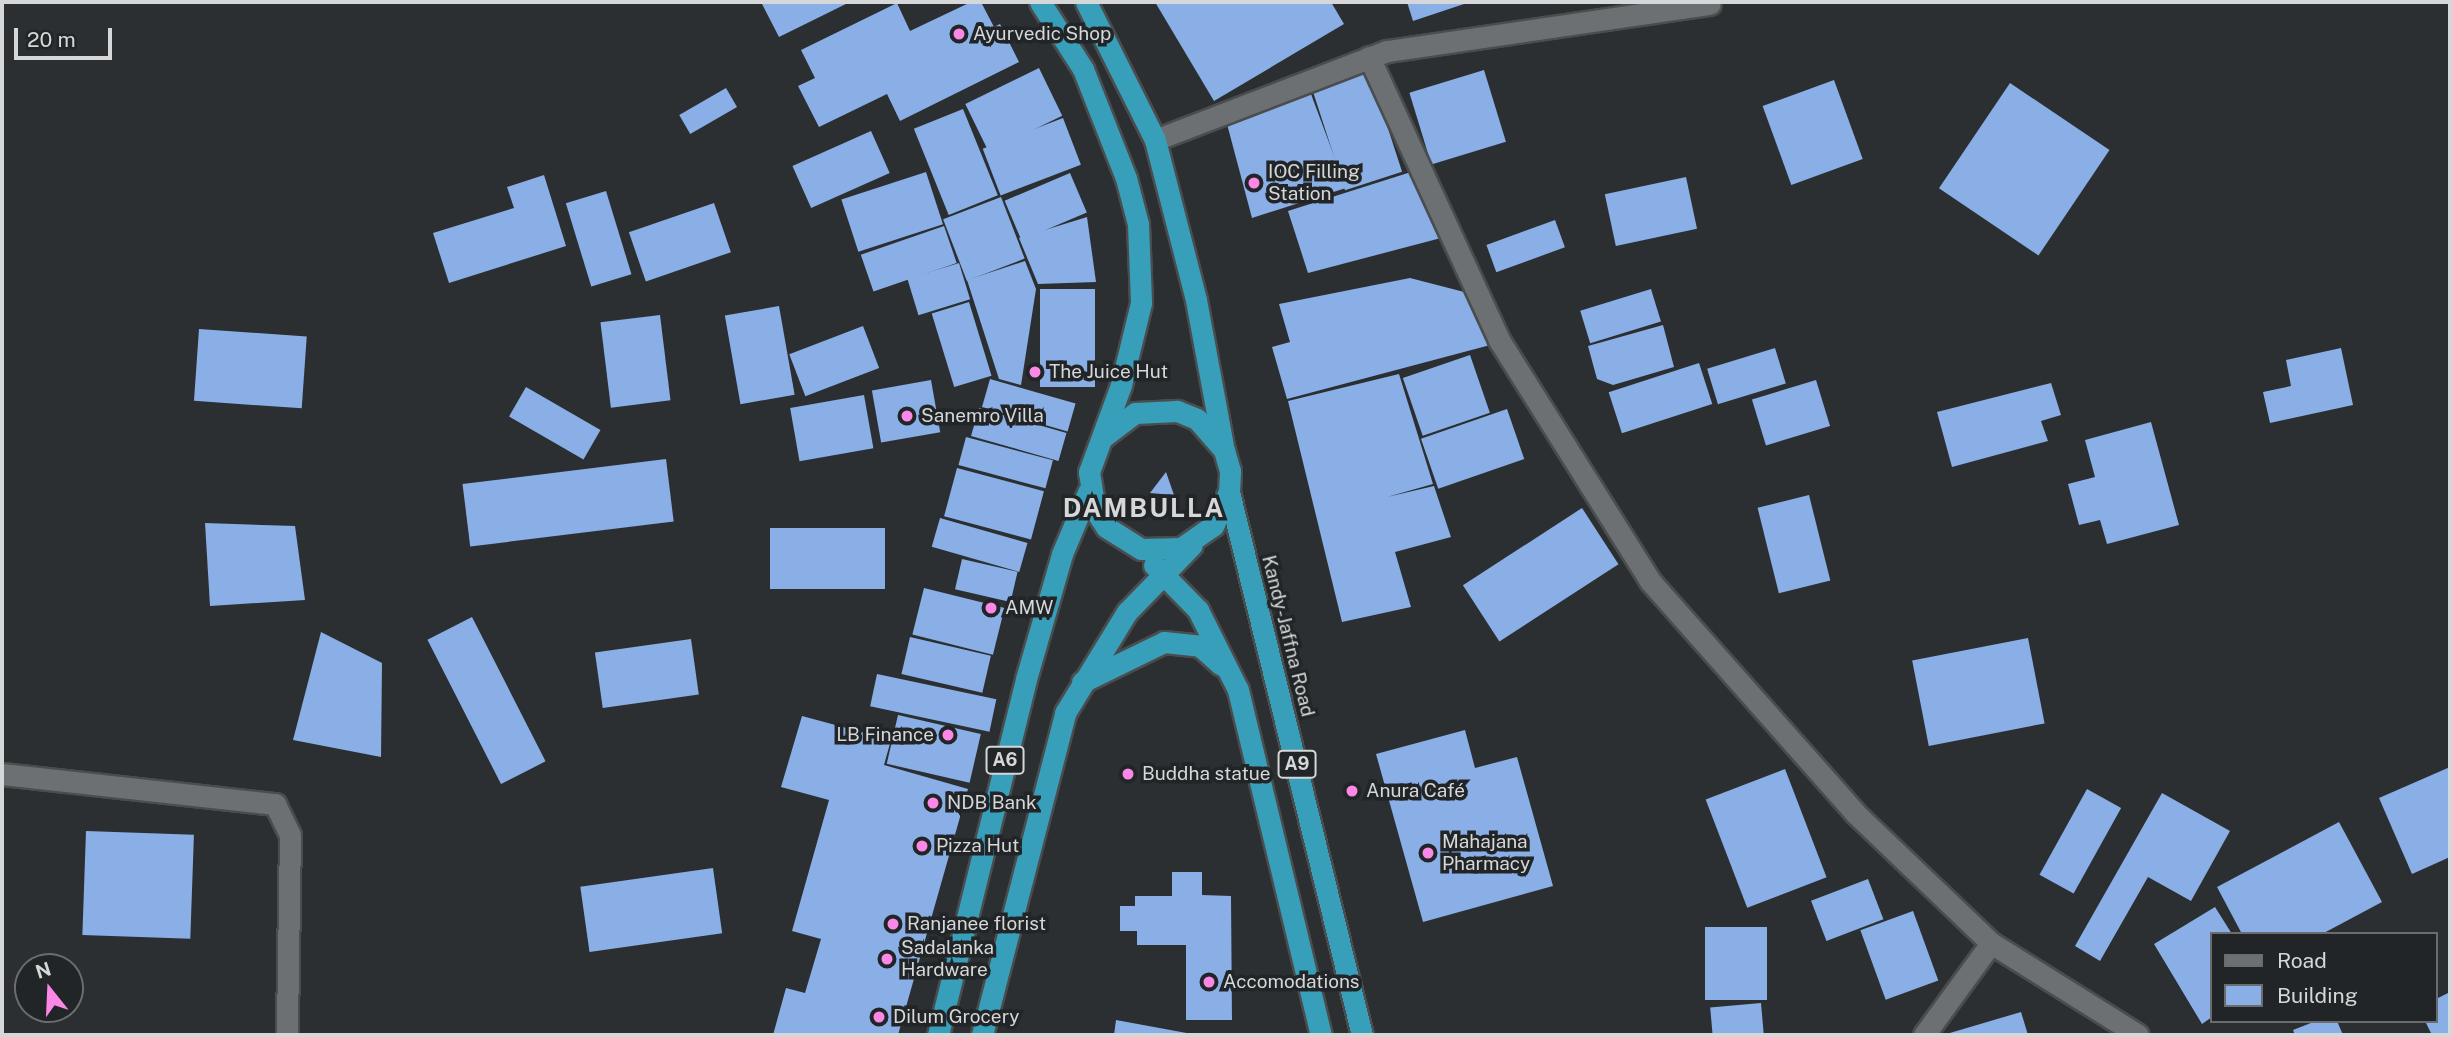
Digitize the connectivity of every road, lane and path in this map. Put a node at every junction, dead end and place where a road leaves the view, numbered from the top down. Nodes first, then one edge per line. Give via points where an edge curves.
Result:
1 (1040, 2) edge
2 (1086, 2) edge
3 (1710, 4) dead end
4 (1369, 57) junction
5 (1154, 140) junction
6 (1102, 438) junction
7 (1224, 450) junction
8 (1089, 490) junction
9 (1229, 492) junction
10 (1198, 539) junction
11 (1122, 540) junction
12 (1163, 573) junction
13 (1079, 684) junction
14 (1238, 690) junction
15 (2, 774) edge
16 (1991, 943) junction
17 (286, 1035) edge
18 (938, 1035) edge
19 (982, 1035) edge
20 (1321, 1035) edge
21 (1362, 1035) edge
22 (1924, 1035) edge
23 (2138, 1035) edge

1 - 6 highway via 1083,69 1122,166 1138,225 1141,303 1121,385
2 - 5 highway
3 - 4 street via 1476,35
4 - 5 street
4 - 16 street via 1499,340 1650,581 1855,813
5 - 7 highway via 1196,300
6 - 7 highway via 1135,413 1177,411 1213,433
6 - 8 highway via 1093,454
7 - 9 highway
8 - 11 highway via 1106,527
8 - 18 highway, A6 via 1062,554 1026,679
9 - 10 highway via 1223,511
9 - 21 highway, Kandy-Jaffna Road / A9
10 - 11 highway via 1162,551
10 - 12 highway, A6
11 - 12 highway, A9
12 - 13 highway, A6 via 1128,612
12 - 14 highway, A9 via 1198,610
13 - 14 highway via 1155,644 1175,641 1208,650
13 - 19 highway, A6 via 1065,713 1040,800
14 - 20 highway, A9
15 - 17 street via 275,804 290,835
16 - 22 street
16 - 23 street

